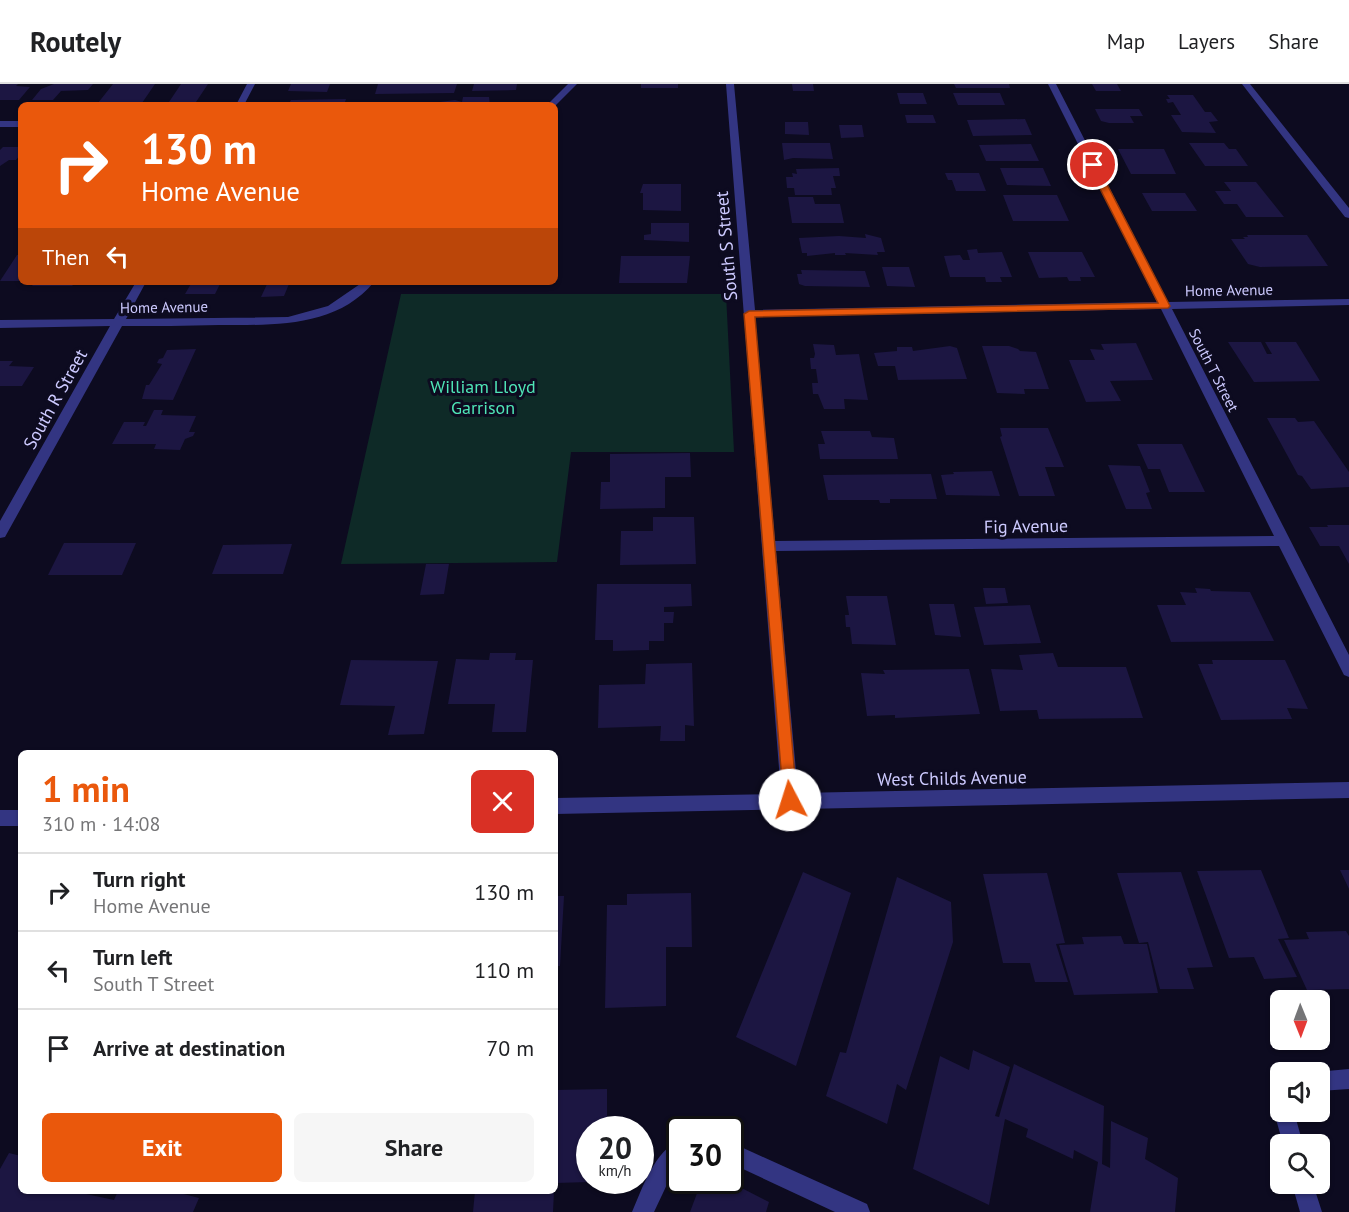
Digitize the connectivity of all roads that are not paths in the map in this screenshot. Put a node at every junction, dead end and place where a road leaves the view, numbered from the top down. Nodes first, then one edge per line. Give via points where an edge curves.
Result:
1 (251, 84) edge
2 (573, 84) edge
3 (730, 84) edge
4 (1052, 84) edge
5 (1246, 84) edge
6 (242, 102) edge
7 (554, 102) edge
8 (18, 123) edge
9 (0, 124) edge
10 (1349, 215) edge
11 (139, 285) edge
12 (366, 285) edge
13 (1349, 302) edge
14 (1165, 306) junction
15 (749, 314) junction
16 (118, 323) junction
17 (0, 324) edge
18 (0, 533) edge
19 (1284, 541) junction
20 (768, 546) junction
21 (1349, 670) edge
22 (1349, 789) edge
23 (790, 800) junction
24 (558, 806) edge
25 (0, 818) edge
26 (18, 818) edge
27 (1349, 1080) edge
28 (1330, 1081) edge
29 (744, 1159) edge
30 (666, 1167) edge
31 (1306, 1194) edge
32 (643, 1212) edge
33 (859, 1212) edge
34 (1311, 1212) edge

1 - 6 street
2 - 7 street
3 - 15 street, South S Street
4 - 14 street, South T Street
5 - 10 street
8 - 9 street
11 - 16 street, South R Street
12 - 16 street, Home Avenue via 327,313 288,321
13 - 14 street, Home Avenue
14 - 15 street, Home Avenue
14 - 19 street, South T Street
15 - 20 street, South S Street
16 - 17 street, Home Avenue
16 - 18 street, South R Street
19 - 20 street, Fig Avenue
19 - 21 street, South T Street
20 - 23 street, South S Street
22 - 23 street, West Childs Avenue
23 - 24 street, West Childs Avenue
25 - 26 street
27 - 28 street
29 - 33 street
30 - 32 street
31 - 34 street

